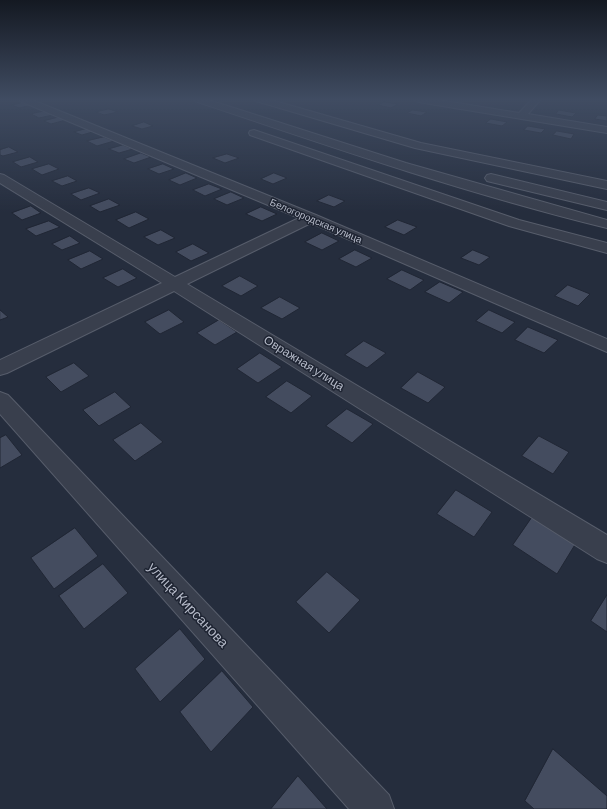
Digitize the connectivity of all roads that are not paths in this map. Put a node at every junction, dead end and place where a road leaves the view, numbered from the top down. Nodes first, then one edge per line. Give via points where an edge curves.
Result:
1 (115, 137) edge
2 (262, 137) edge
3 (313, 137) edge
4 (347, 137) edge
5 (388, 137) edge
6 (462, 172) dead end
7 (476, 175) dead end
8 (0, 178) edge
9 (607, 185) edge
10 (607, 206) edge
11 (311, 218) junction
12 (607, 224) edge
13 (607, 248) edge
14 (175, 284) junction
15 (607, 346) edge
16 (0, 368) edge
17 (0, 400) edge
18 (607, 550) edge
19 (376, 809) edge

1 - 11 street, Белогородская улица
2 - 13 street via 514,223
3 - 12 street via 423,173
4 - 6 street
5 - 9 street via 419,146
7 - 10 street
8 - 14 street, Овражная улица
11 - 14 street
11 - 15 street, Белогородская улица
14 - 16 street
14 - 18 street, Овражная улица
17 - 19 street, улица Кирсанова

